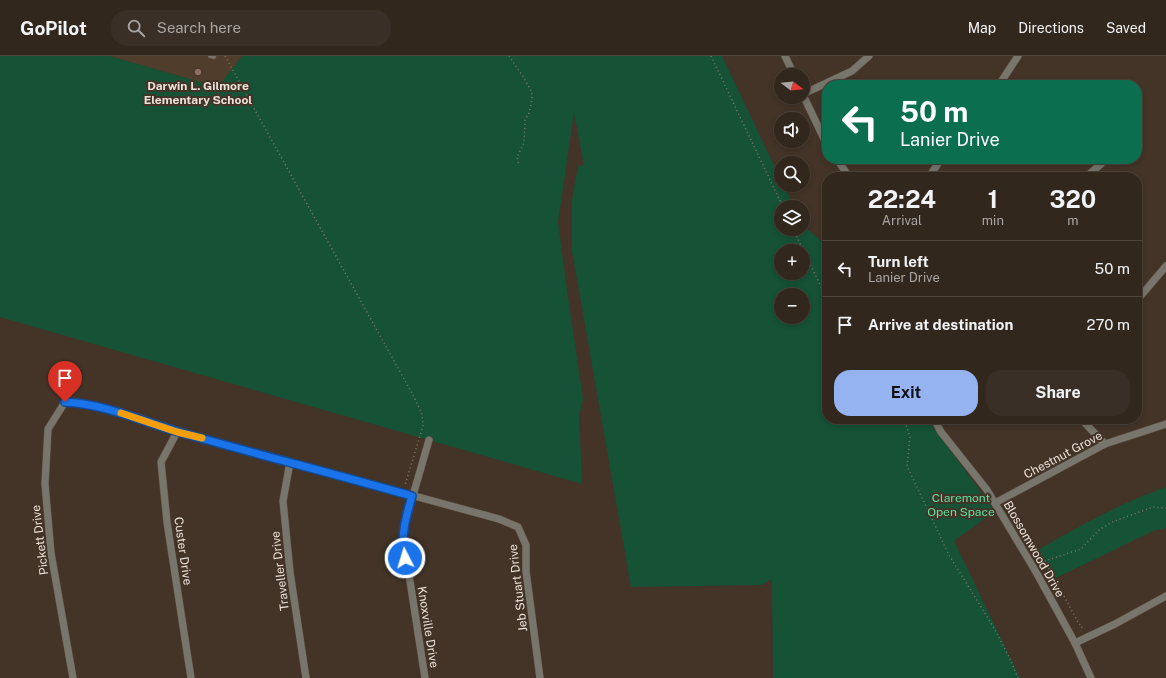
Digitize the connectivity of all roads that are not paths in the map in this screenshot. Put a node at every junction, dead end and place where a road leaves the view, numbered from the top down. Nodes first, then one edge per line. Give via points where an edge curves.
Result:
1 (210, 56) edge
2 (214, 56) edge
3 (785, 56) edge
4 (869, 56) edge
5 (1018, 56) edge
6 (791, 68) edge
7 (833, 80) edge
8 (1002, 80) edge
9 (822, 85) edge
10 (810, 91) edge
11 (808, 104) edge
12 (822, 134) edge
13 (1101, 164) dead end
14 (1092, 172) edge
15 (1166, 266) edge
16 (1142, 295) edge
17 (65, 402) joint
18 (937, 424) edge
19 (1087, 424) edge
20 (1166, 424) edge
21 (177, 432) junction
22 (429, 440) dead end
23 (1105, 444) junction
24 (290, 462) junction
25 (412, 496) junction
26 (995, 503) junction
27 (1166, 596) edge
28 (1075, 643) junction
29 (73, 678) edge
30 (192, 678) edge
31 (306, 678) edge
32 (425, 678) edge
33 (540, 678) edge
34 (1090, 678) edge

1 - 2 lane
3 - 6 street
4 - 7 street via 852,71
5 - 8 street
9 - 10 street
11 - 12 street
13 - 14 street
15 - 16 street
17 - 21 street, Jeb Stuart Drive via 82,403 116,412
17 - 29 street, Pickett Drive via 48,429 45,484 51,553
18 - 26 street, Blossomwood Drive
19 - 23 street
20 - 23 street, Chestnut Grove
21 - 24 street, Jeb Stuart Drive
21 - 30 street, Custer Drive via 161,462
22 - 25 street, Knoxville Drive
23 - 26 street, Chestnut Grove
24 - 25 street, Jeb Stuart Drive
24 - 31 street, Traveller Drive via 283,501 290,572
25 - 32 street, Knoxville Drive via 404,523 403,546
25 - 33 street, Jeb Stuart Drive via 499,519 518,527 526,545 526,571
26 - 28 street, Blossomwood Drive
27 - 28 street
28 - 34 street, Blossomwood Drive

